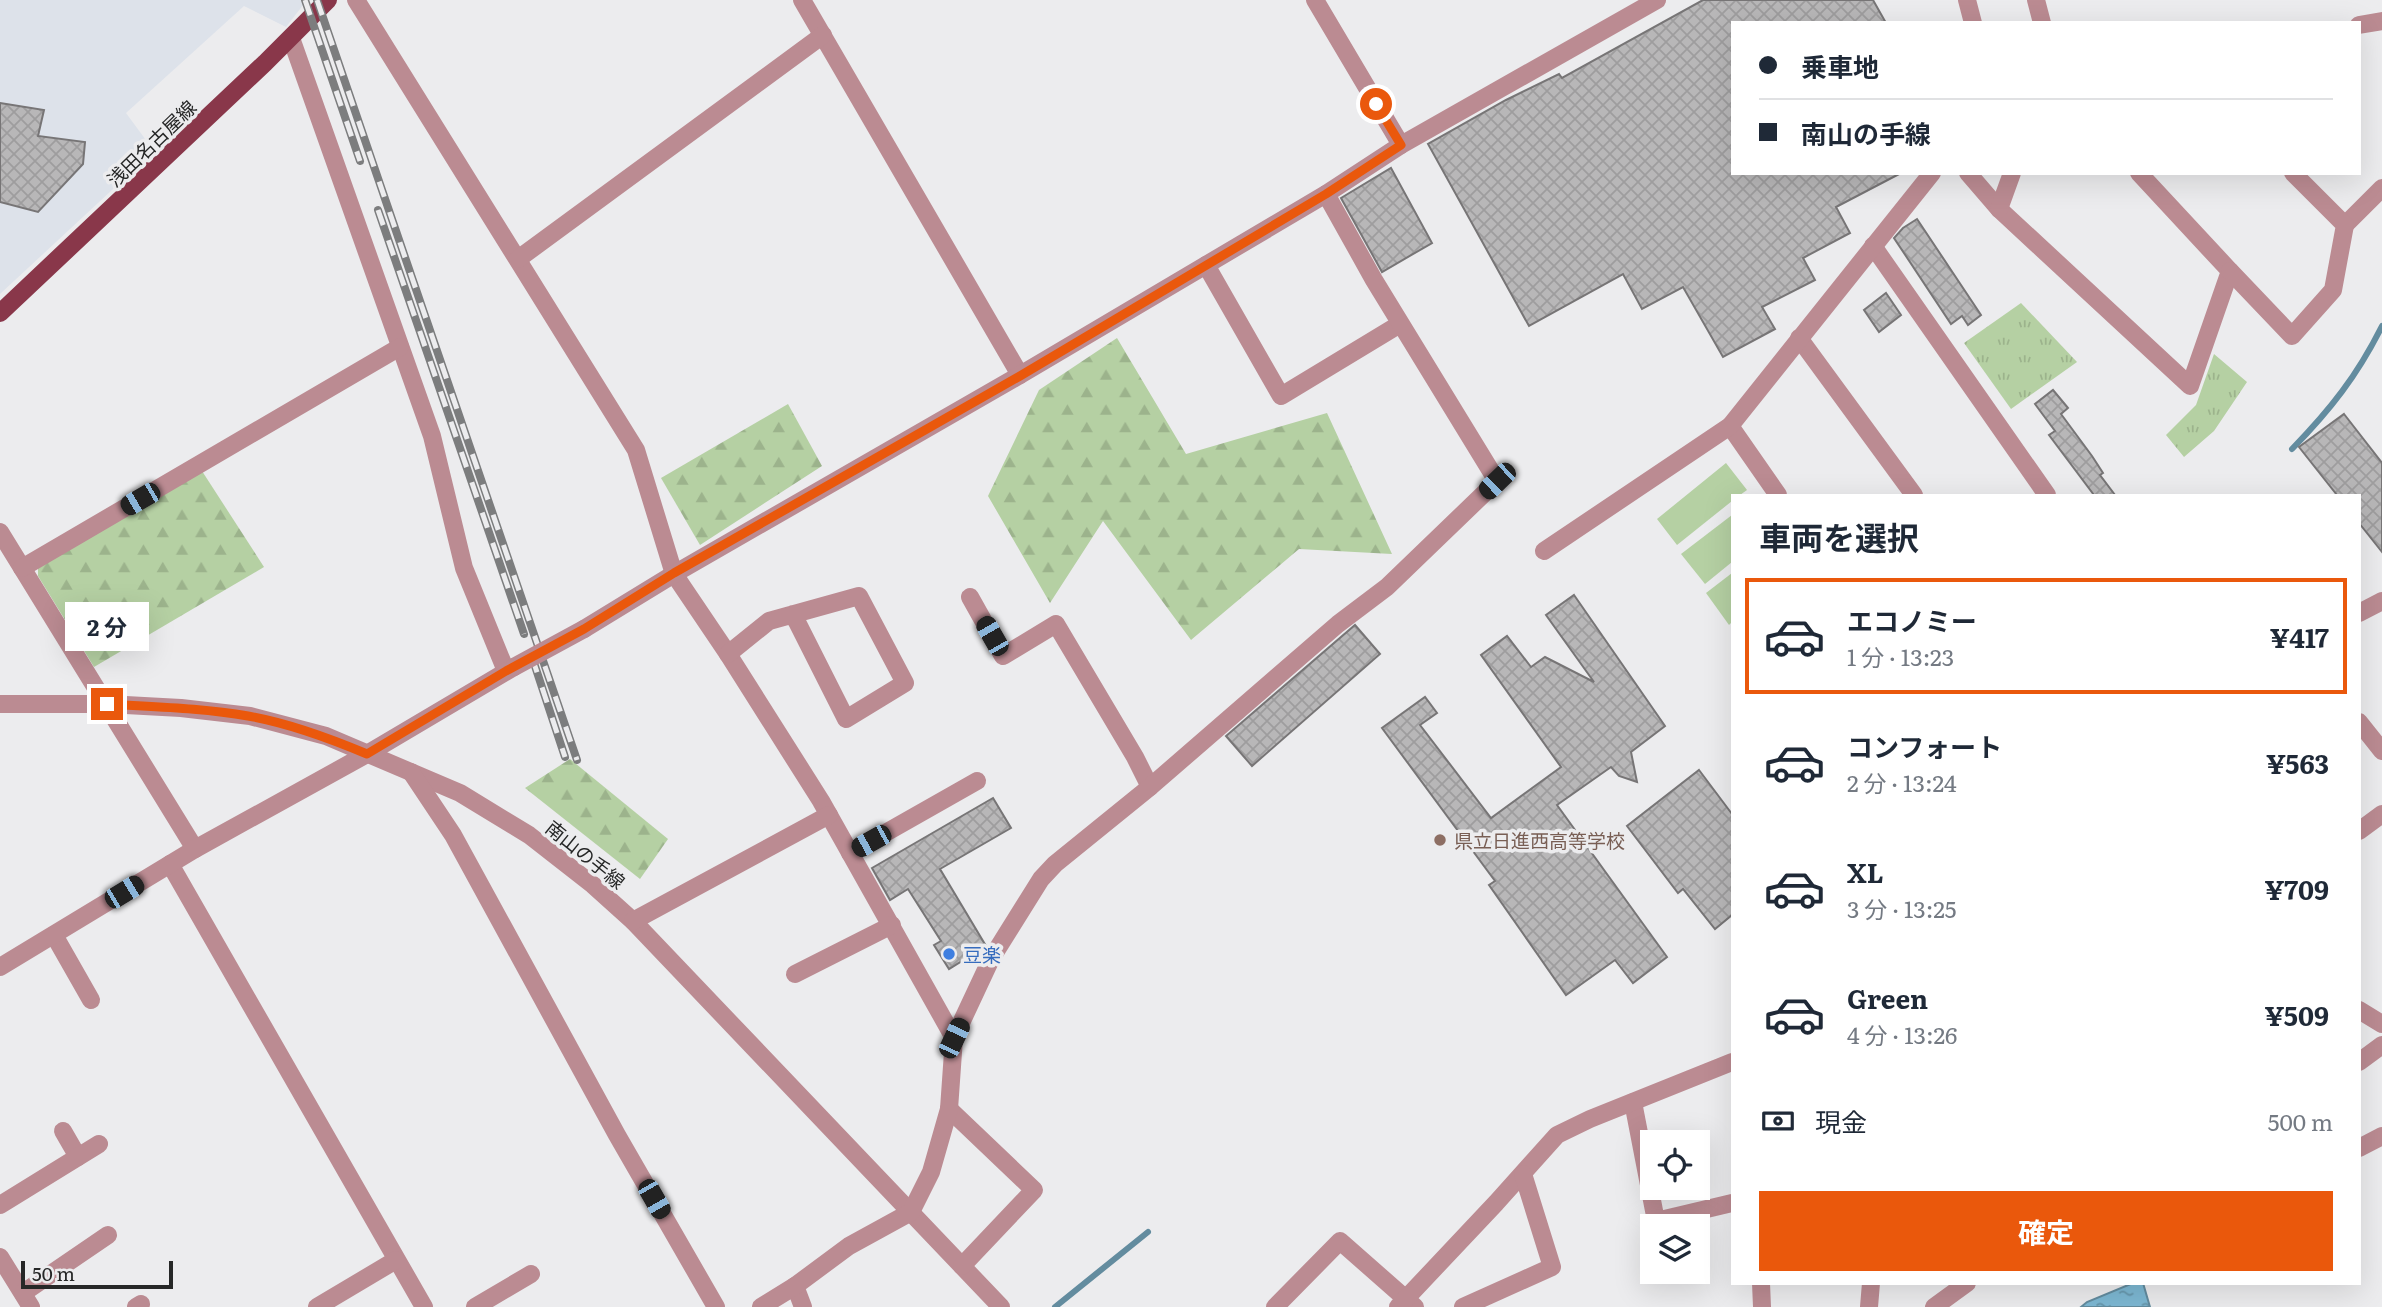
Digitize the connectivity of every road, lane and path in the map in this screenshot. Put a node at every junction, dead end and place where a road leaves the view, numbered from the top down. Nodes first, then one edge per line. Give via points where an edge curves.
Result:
1 (328, 0) edge
2 (356, 0) edge
3 (802, 0) edge
4 (1315, 0) edge
5 (1657, 0) edge
6 (1967, 0) edge
7 (2036, 0) edge
8 (1972, 21) edge
9 (2041, 21) edge
10 (2382, 21) edge
11 (2361, 25) edge
12 (823, 35) junction
13 (291, 38) junction
14 (1401, 145) junction
15 (1930, 175) edge
16 (1970, 175) edge
17 (2011, 175) edge
18 (2141, 175) edge
19 (2295, 175) edge
20 (2382, 188) edge
21 (1326, 194) junction
22 (1999, 209) junction
23 (2345, 225) junction
24 (1873, 246) junction
25 (518, 259) junction
26 (1206, 265) junction
27 (2230, 271) junction
28 (0, 313) edge
29 (1400, 324) junction
30 (1799, 338) junction
31 (400, 347) junction
32 (1020, 376) junction
33 (1730, 426) junction
34 (1777, 494) edge
35 (1913, 494) edge
36 (2046, 494) edge
37 (0, 532) edge
38 (1544, 551) dead end
39 (22, 568) junction
40 (674, 573) junction
41 (970, 597) dead end
42 (2382, 601) edge
43 (2361, 613) edge
44 (793, 614) junction
45 (728, 654) junction
46 (510, 669) junction
47 (0, 704) edge
48 (107, 704) junction
49 (2361, 725) edge
50 (2382, 751) edge
51 (367, 754) junction
52 (410, 771) junction
53 (977, 781) dead end
54 (1150, 787) junction
55 (2382, 814) edge
56 (829, 815) junction
57 (2361, 830) edge
58 (195, 849) junction
59 (850, 853) junction
60 (170, 864) junction
61 (632, 921) junction
62 (891, 925) junction
63 (54, 935) junction
64 (0, 967) edge
65 (795, 974) dead end
66 (91, 1000) dead end
67 (2361, 1011) edge
68 (2382, 1024) edge
69 (954, 1038) junction
70 (2382, 1045) edge
71 (2361, 1061) edge
72 (1731, 1062) edge
73 (1633, 1101) junction
74 (949, 1109) junction
75 (62, 1131) dead end
76 (2382, 1136) edge
77 (99, 1144) dead end
78 (2361, 1147) edge
79 (78, 1157) junction
80 (1523, 1174) junction
81 (1731, 1203) edge
82 (0, 1205) edge
83 (911, 1212) junction
84 (79, 1233) dead end
85 (108, 1236) dead end
86 (90, 1248) junction
87 (0, 1257) edge
88 (396, 1260) junction
89 (962, 1266) junction
90 (531, 1274) dead end
91 (6, 1282) edge
92 (1761, 1285) edge
93 (1871, 1285) edge
94 (1964, 1285) edge
95 (795, 1286) junction
96 (27, 1300) edge
97 (1406, 1305) edge
98 (317, 1307) edge
99 (424, 1307) edge
100 (475, 1307) edge
101 (716, 1307) edge
102 (761, 1307) edge
103 (803, 1307) edge
104 (1001, 1307) edge
105 (1275, 1307) edge
106 (1464, 1307) edge
107 (1762, 1307) edge
108 (1869, 1307) edge
109 (1934, 1307) edge

1 - 13 main road, 浅田名古屋線
2 - 25 street
3 - 12 street
4 - 14 street
5 - 14 street
6 - 8 street
7 - 9 street
10 - 11 street
12 - 25 street
12 - 32 street
13 - 28 main road, 浅田名古屋線
13 - 31 street
14 - 21 street
15 - 24 street
16 - 22 street
17 - 22 street
18 - 27 street
19 - 23 street
20 - 23 street
21 - 26 street
21 - 29 street
22 - 27 street via 2190,386
23 - 27 street via 2333,290 2292,336
24 - 30 street
24 - 36 street
25 - 40 street via 636,450
26 - 29 street via 1281,396
26 - 32 street
29 - 54 street via 1497,481 1387,587
30 - 33 street
30 - 35 street
31 - 39 street
31 - 46 street via 432,436 464,568
32 - 40 street
33 - 34 street
33 - 38 street
37 - 39 street
39 - 48 street
40 - 45 street
40 - 46 street, bridge
41 - 54 street via 1003,656 1056,624
42 - 43 street
44 - 44 street via 846,719 905,683 859,596
44 - 45 street via 769,621
45 - 56 street
46 - 51 street
47 - 48 street, 南山の手線
48 - 51 street, 南山の手線 via 250,716 327,736
48 - 58 street
49 - 50 street
51 - 52 street, 南山の手線
51 - 58 street
52 - 61 street, 南山の手線 via 460,793 529,835
52 - 101 street via 453,835
53 - 59 street
54 - 69 street via 1041,879 991,959
55 - 57 street
56 - 59 street
56 - 61 street
58 - 60 street
59 - 62 street
60 - 63 street
60 - 88 street
61 - 83 street, 南山の手線
62 - 65 street
62 - 69 street
63 - 64 street
63 - 66 street
67 - 68 street
69 - 74 street
70 - 71 street
72 - 73 street
73 - 80 street via 1557,1135
73 - 81 street via 1656,1220
74 - 83 street via 931,1172
74 - 89 street via 1034,1191
75 - 79 street
76 - 78 street
77 - 79 street
79 - 82 street
80 - 97 street
80 - 106 street via 1552,1267
83 - 89 street, 南山の手線
83 - 95 street via 849,1246
84 - 86 street
85 - 86 street
86 - 96 street
87 - 91 street
88 - 98 street
88 - 99 street
89 - 104 street, 南山の手線
90 - 100 street
91 - 96 street
92 - 107 street
93 - 108 street
94 - 109 street
95 - 102 street
95 - 103 street
97 - 105 street via 1340,1241

